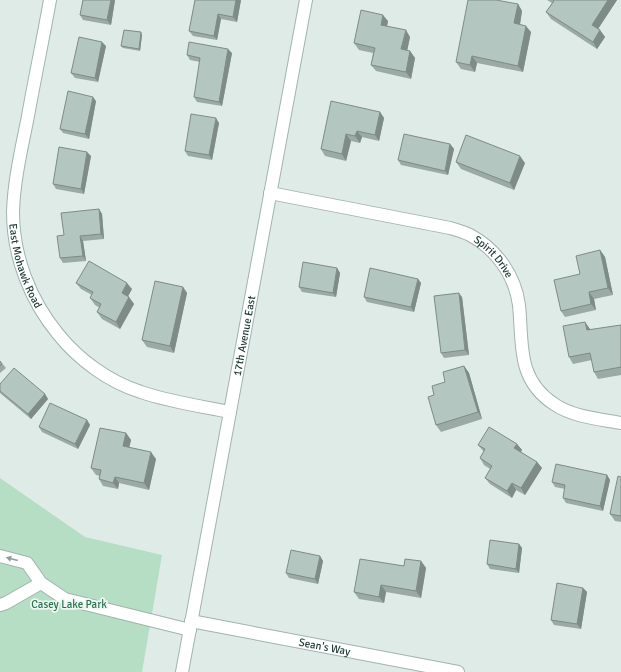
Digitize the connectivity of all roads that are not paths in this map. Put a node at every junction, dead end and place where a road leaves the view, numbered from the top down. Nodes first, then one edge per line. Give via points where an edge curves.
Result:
1 (50, 0) edge
2 (306, 0) edge
3 (270, 194) junction
4 (230, 412) junction
5 (621, 423) edge
6 (0, 556) edge
7 (41, 583) junction
8 (0, 605) edge
9 (190, 625) junction
10 (182, 672) edge
11 (458, 672) edge

1 - 4 street, East Mohawk Road via 16,178 13,212 16,247 34,299 66,344 86,362 115,381 168,400
2 - 3 street, 17th Avenue East
3 - 4 street, 17th Avenue East
3 - 5 street, Spirit Drive via 450,228 470,235 487,246 501,261 512,279 519,306 522,353 527,373 534,385 548,400 566,411
4 - 9 street, 17th Avenue East
7 -> 6 street via 27,563
7 - 8 street
7 - 9 street, Sean's Way via 65,599
9 - 10 street, 17th Avenue East
9 - 11 street, Sean's Way

